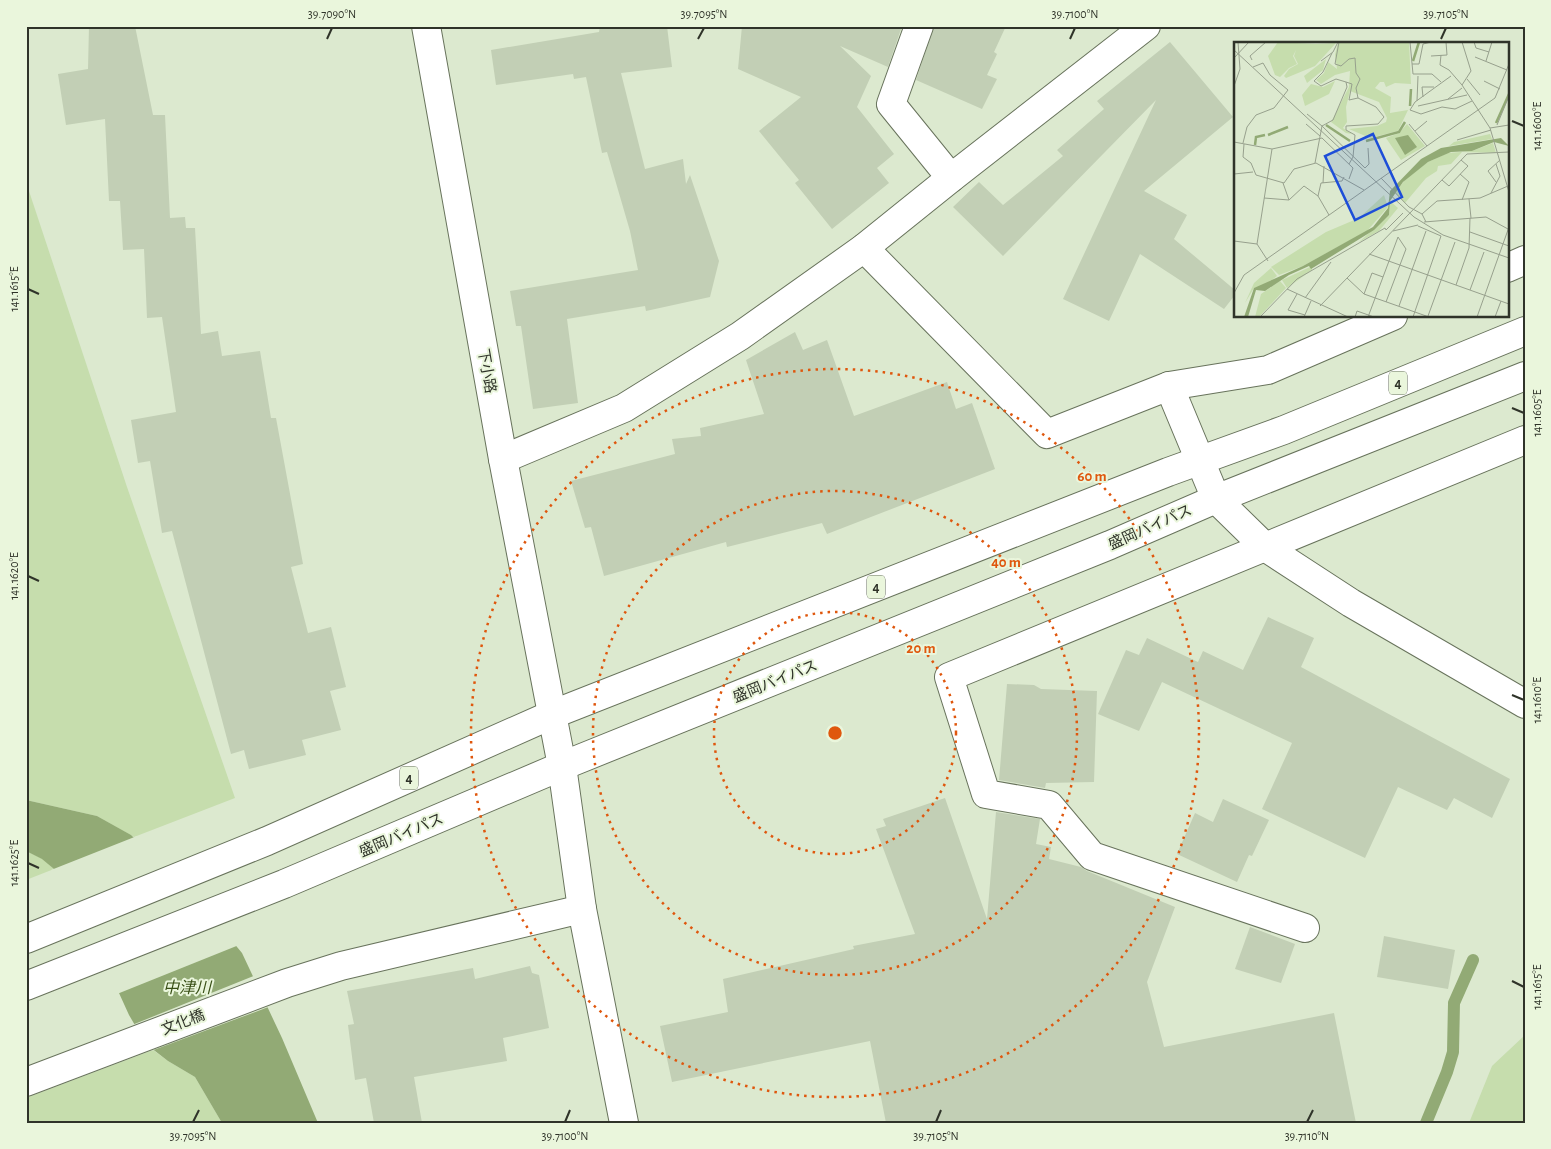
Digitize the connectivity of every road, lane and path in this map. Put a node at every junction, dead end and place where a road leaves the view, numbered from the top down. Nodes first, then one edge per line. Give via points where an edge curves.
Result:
1 (426, 26) edge
2 (919, 26) edge
3 (1146, 26) edge
4 (951, 178) junction
5 (864, 248) junction
6 (1525, 260) edge
7 (1508, 268) edge
8 (1389, 318) edge
9 (1525, 331) edge
10 (1525, 376) edge
11 (1168, 386) junction
12 (1525, 440) edge
13 (503, 459) junction
14 (1200, 460) junction
15 (1216, 499) junction
16 (1265, 547) junction
17 (1525, 704) edge
18 (551, 715) junction
19 (562, 766) junction
20 (582, 908) junction
21 (1305, 928) dead end
22 (26, 939) edge
23 (26, 986) edge
24 (26, 1082) edge
25 (624, 1123) edge

1 - 13 main road, 下小路
2 - 4 main road via 891,104
3 - 4 main road
4 - 5 main road
5 - 11 main road via 1047,434
5 - 13 main road via 740,336 624,408
6 - 7 main road
8 - 11 main road via 1268,370
9 - 14 main road, 4
10 - 15 main road, 盛岡バイパス
11 - 14 main road
12 - 16 main road
13 - 18 main road, 下小路
14 - 15 main road
14 - 18 main road, 4
15 - 16 main road
15 - 19 main road, 盛岡バイパス via 1110,545
16 - 17 main road via 1351,603
16 - 21 main road via 949,677 986,794 1049,805 1092,856
18 - 19 main road, 下小路
18 - 22 main road, 4 via 267,841
19 - 20 main road, 下小路
19 - 23 main road, 盛岡バイパス via 284,884
20 - 24 main road, 文化橋 via 287,982
20 - 25 main road, 下小路

